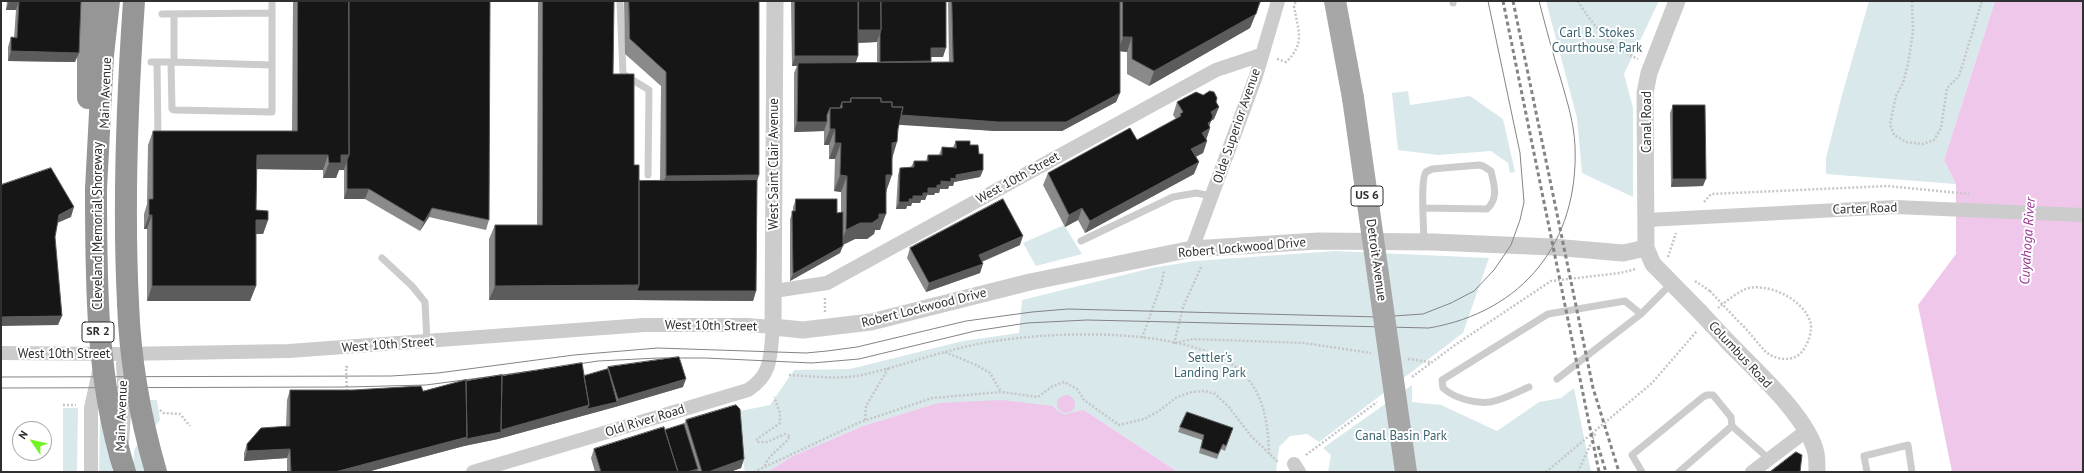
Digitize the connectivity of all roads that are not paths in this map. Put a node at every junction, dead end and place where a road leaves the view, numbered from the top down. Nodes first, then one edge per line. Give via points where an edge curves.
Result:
1 (88, 1) edge
2 (109, 1) edge
3 (114, 1) edge
4 (125, 1) edge
5 (134, 1) edge
6 (143, 1) edge
7 (272, 1) edge
8 (620, 1) edge
9 (775, 1) edge
10 (1278, 1) edge
11 (1335, 1) edge
12 (1677, 1) edge
13 (272, 13) junction
14 (162, 14) dead end
15 (174, 14) junction
16 (1261, 56) junction
17 (130, 58) junction
18 (172, 62) junction
19 (272, 65) junction
20 (158, 141) edge
21 (648, 176) dead end
22 (96, 189) junction
23 (1212, 196) junction
24 (1423, 208) junction
25 (2083, 215) edge
26 (1647, 220) junction
27 (1081, 241) dead end
28 (1424, 242) junction
29 (1646, 248) junction
30 (1192, 250) junction
31 (382, 258) dead end
32 (1672, 283) junction
33 (774, 291) junction
34 (1641, 314) junction
35 (774, 328) junction
36 (427, 342) junction
37 (1, 353) edge
38 (102, 354) junction
39 (122, 354) junction
40 (1558, 378) dead end
41 (1529, 387) dead end
42 (1732, 426) junction
43 (1806, 431) junction
44 (1769, 459) junction
45 (91, 472) edge
46 (120, 472) edge
47 (125, 472) edge
48 (156, 472) edge
49 (473, 472) edge
50 (1406, 472) edge
51 (1642, 472) edge
52 (1679, 472) edge
53 (1752, 472) edge
54 (1817, 472) edge
55 (1867, 472) edge
56 (1912, 472) edge

1 - 22 highway via 87,84
2 - 22 highway, Cleveland Memorial Shoreway / SR 2 via 103,55
3 - 38 street, Main Avenue via 105,96
4 - 39 street, Main Avenue via 117,119 117,274
5 - 17 highway, SR 2
6 - 17 highway
7 - 13 lane
8 - 21 lane via 623,74 649,90
9 - 33 street, West Saint Clair Avenue
10 - 16 street, Olde Superior Avenue
11 - 50 main road, Detroit Avenue / US 6, bridge via 1353,98
12 - 26 street, Canal Road via 1649,73 1645,93
13 - 15 lane
13 - 19 lane
14 - 15 lane
15 - 18 lane
16 - 23 street, Olde Superior Avenue
16 - 33 street, West 10th Street via 1216,70 826,283
17 - 48 highway, SR 2, bridge via 126,111 129,324 142,416
18 - 19 lane
18 - 19 lane via 174,110 272,112
18 - 20 lane via 154,62
22 - 47 highway, Cleveland Memorial Shoreway / SR 2, bridge via 98,329 110,410
23 - 27 lane via 1196,193 1173,197
23 - 30 street, Olde Superior Avenue
24 - 24 lane via 1426,172 1432,169 1478,165 1491,171 1495,200 1487,209
24 - 28 lane
25 - 26 street, Carter Road via 1895,207
26 - 29 street, Canal Road
28 - 29 street, Robert Lockwood Drive via 1553,247 1622,253
28 - 30 street, Robert Lockwood Drive via 1318,241
29 - 32 street, Columbus Road via 1653,264
30 - 35 street, Robert Lockwood Drive via 1030,282 871,322 803,330
31 - 36 lane via 425,302
32 - 34 lane
32 - 43 street, Columbus Road, bridge via 1790,408
33 - 35 street, West Saint Clair Avenue
34 - 40 lane
34 - 41 lane via 1625,301 1548,314 1442,380 1443,388 1449,394 1472,401 1490,402
35 - 36 street, West 10th Street via 747,325 644,325
35 - 49 street, Old River Road via 766,374 760,383 748,390
36 - 39 street, West 10th Street via 289,351
37 - 38 street, West 10th Street
38 - 39 street, West 10th Street
38 - 45 street, Main Avenue via 91,408
39 - 46 street, Main Avenue via 125,401
42 - 44 lane
42 - 51 lane via 1731,417 1725,409 1713,395 1707,394 1632,455
42 - 52 lane
43 - 44 street
43 - 54 street, Columbus Road via 1815,452
44 - 53 street
55 - 56 lane via 1864,456 1908,445

